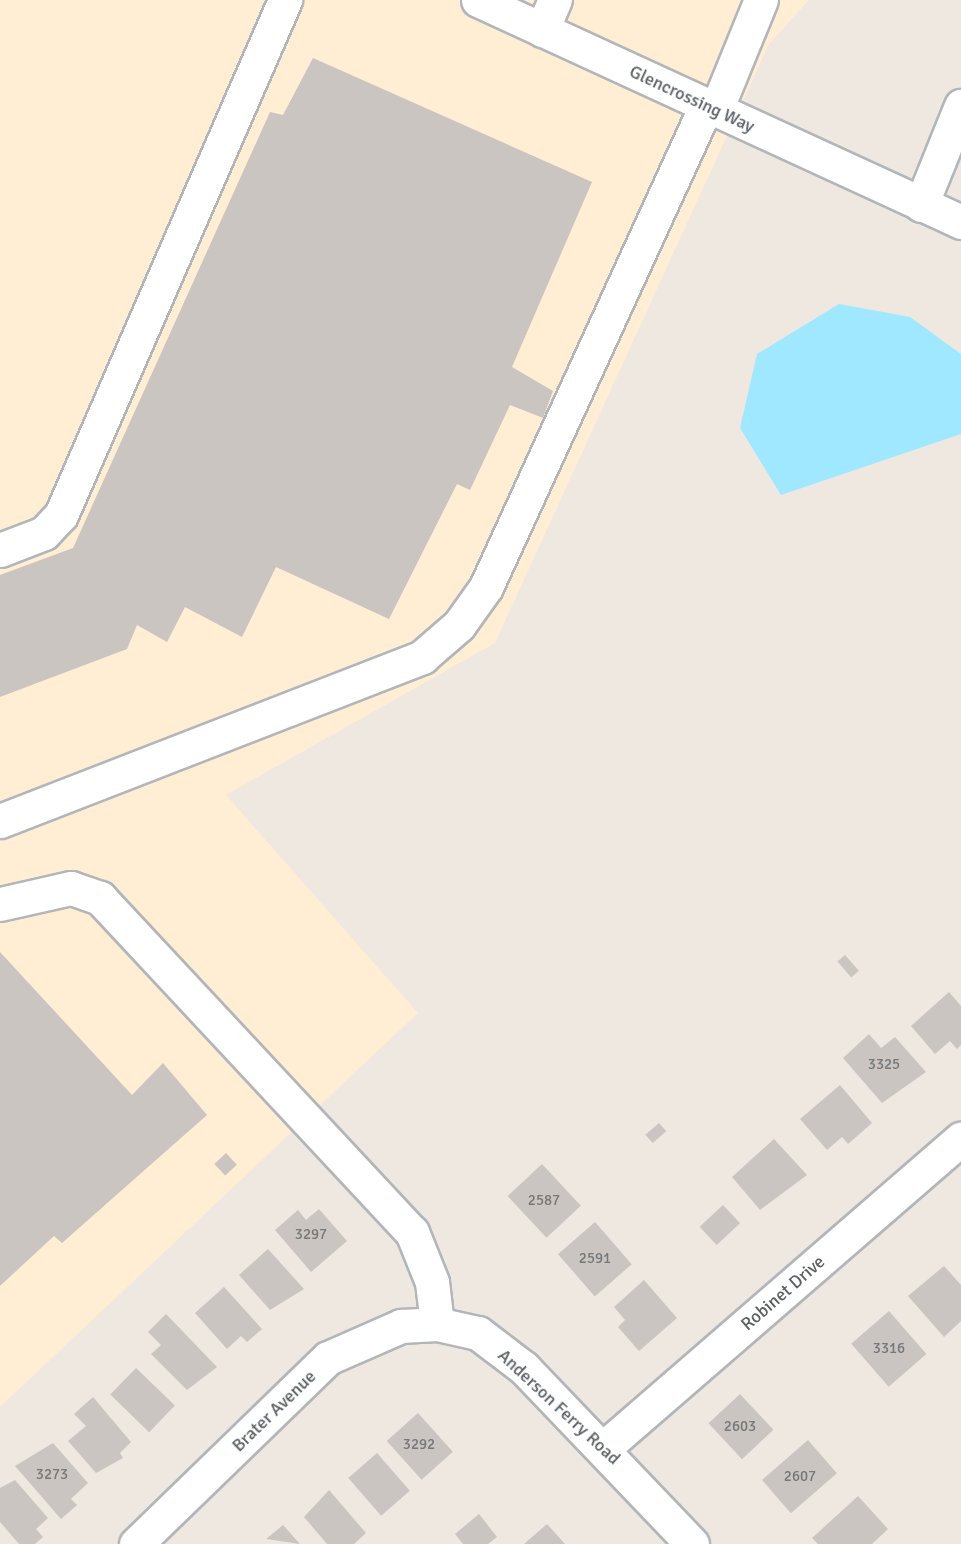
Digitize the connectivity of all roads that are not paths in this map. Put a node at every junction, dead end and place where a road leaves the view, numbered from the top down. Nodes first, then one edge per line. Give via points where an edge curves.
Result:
1 (285, 0) edge
2 (478, 0) edge
3 (555, 0) edge
4 (753, 2) edge
5 (542, 30) junction
6 (961, 106) edge
7 (711, 108) junction
8 (914, 202) junction
9 (961, 222) edge
10 (0, 550) edge
11 (0, 821) edge
12 (0, 904) edge
13 (961, 1139) edge
14 (437, 1324) junction
15 (605, 1447) junction
16 (136, 1544) edge
17 (692, 1544) edge

1 - 10 street via 61,515 44,533
2 - 5 street, Glencrossing Way
3 - 5 street
4 - 7 street
5 - 7 street, Glencrossing Way
6 - 8 street
7 - 8 street, Glencrossing Way
7 - 11 street via 486,587 459,625 422,657
8 - 9 street, Glencrossing Way
12 - 14 street via 71,888 100,898 412,1232 432,1282
13 - 15 street, Robinet Drive
14 - 15 street, Anderson Ferry Road via 478,1333 524,1368
14 - 16 street, Brater Avenue via 401,1326 328,1358
15 - 17 street, Anderson Ferry Road

